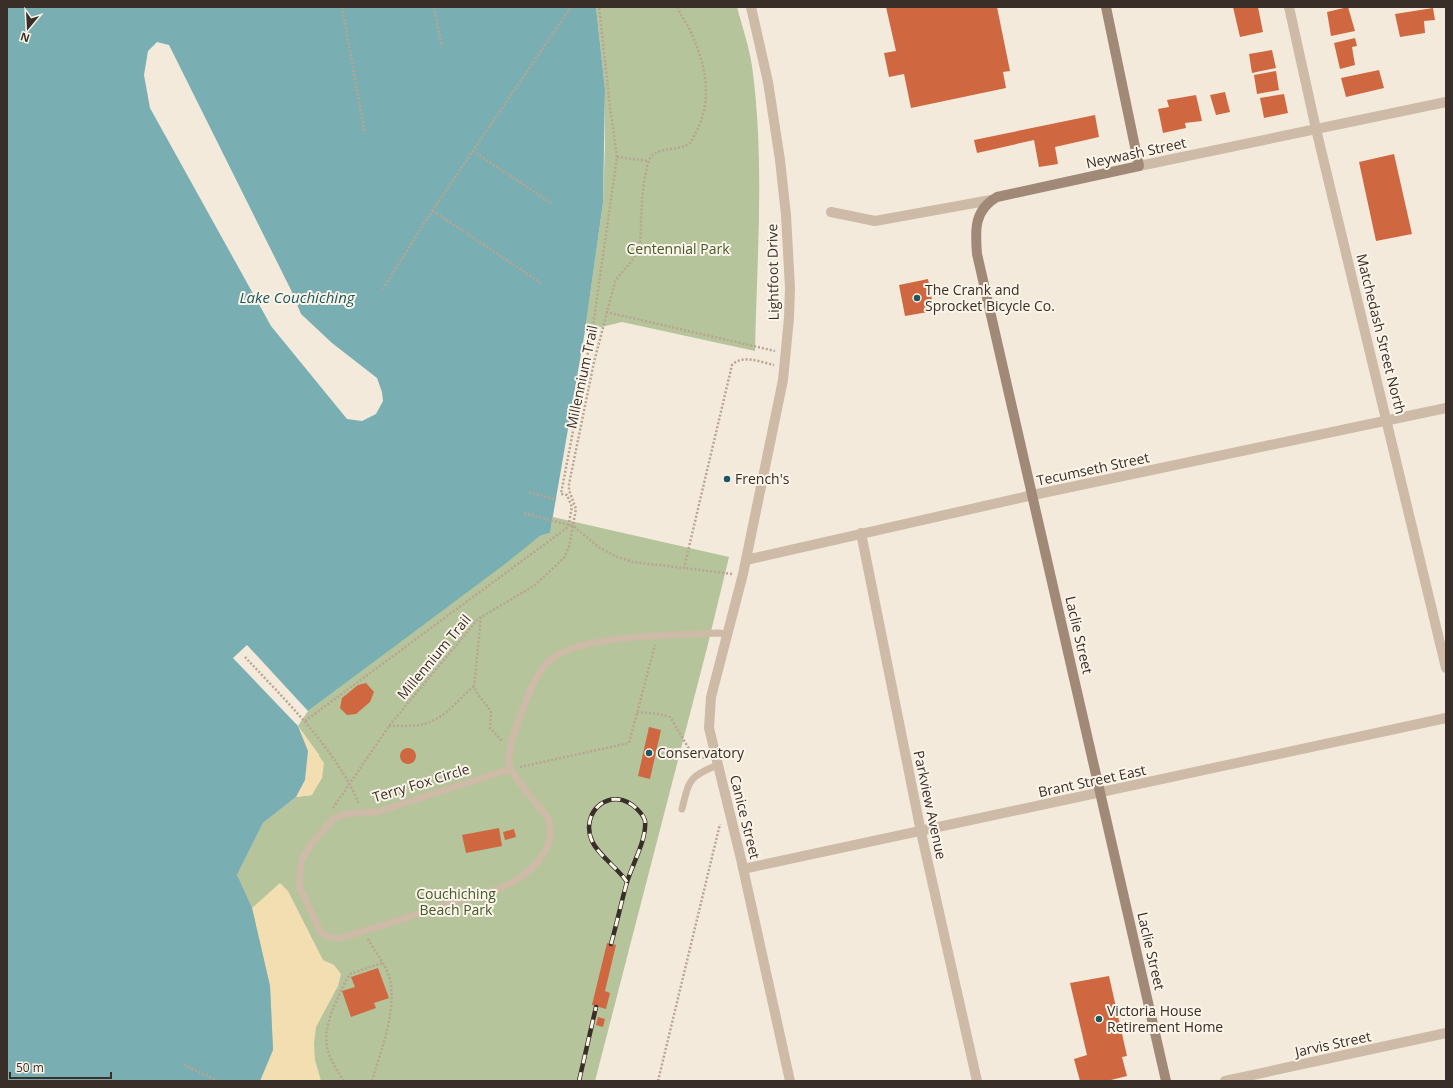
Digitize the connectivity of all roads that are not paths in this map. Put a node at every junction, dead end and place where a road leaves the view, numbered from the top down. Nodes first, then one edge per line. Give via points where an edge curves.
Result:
1 (751, 7) edge
2 (1106, 7) edge
3 (1289, 7) edge
4 (1446, 102) edge
5 (1316, 129) junction
6 (1139, 166) junction
7 (991, 200) junction
8 (831, 212) dead end
9 (1446, 408) edge
10 (1388, 421) junction
11 (1033, 495) junction
12 (861, 533) junction
13 (746, 560) junction
14 (728, 634) junction
15 (1446, 668) edge
16 (1446, 718) edge
17 (713, 767) junction
18 (510, 769) junction
19 (1100, 793) junction
20 (682, 809) dead end
21 (921, 832) junction
22 (743, 869) junction
23 (1446, 1033) edge
24 (790, 1081) edge
25 (977, 1081) edge
26 (1166, 1081) edge
27 (1225, 1081) edge

1 - 13 street, Lightfoot Drive via 777,131 786,215 790,288 784,380
2 - 6 main road
3 - 5 street, Matchedash Street North
4 - 5 street, Neywash Street
5 - 6 street, Neywash Street
5 - 10 street, Matchedash Street North
6 - 7 main road, Neywash Street
7 - 8 street, Neywash Street via 875,221
7 - 11 main road, Laclie Street via 983,208 975,227 977,254
9 - 10 street, Tecumseth Street
10 - 11 street, Tecumseth Street
10 - 15 street, Matchedash Street North
11 - 12 street, Tecumseth Street
11 - 19 main road, Laclie Street
12 - 13 street, Tecumseth Street
12 - 21 street, Parkview Avenue
13 - 14 street, Canice Street
14 - 17 street, Canice Street via 709,712
14 - 18 lane via 605,640 559,652 535,679 510,748
16 - 19 street, Brant Street East
17 - 20 lane via 690,781
17 - 22 street, Canice Street
18 - 18 lane, Terry Fox Circle via 377,812 345,814 333,819 310,845 301,862 299,886 320,931 340,938 494,890 524,876 544,854 552,828 548,818
19 - 21 street, Brant Street East
19 - 26 main road, Laclie Street
21 - 22 street, Brant Street East
21 - 25 street, Parkview Avenue
22 - 24 street, Canice Street
23 - 27 street, Jarvis Street

